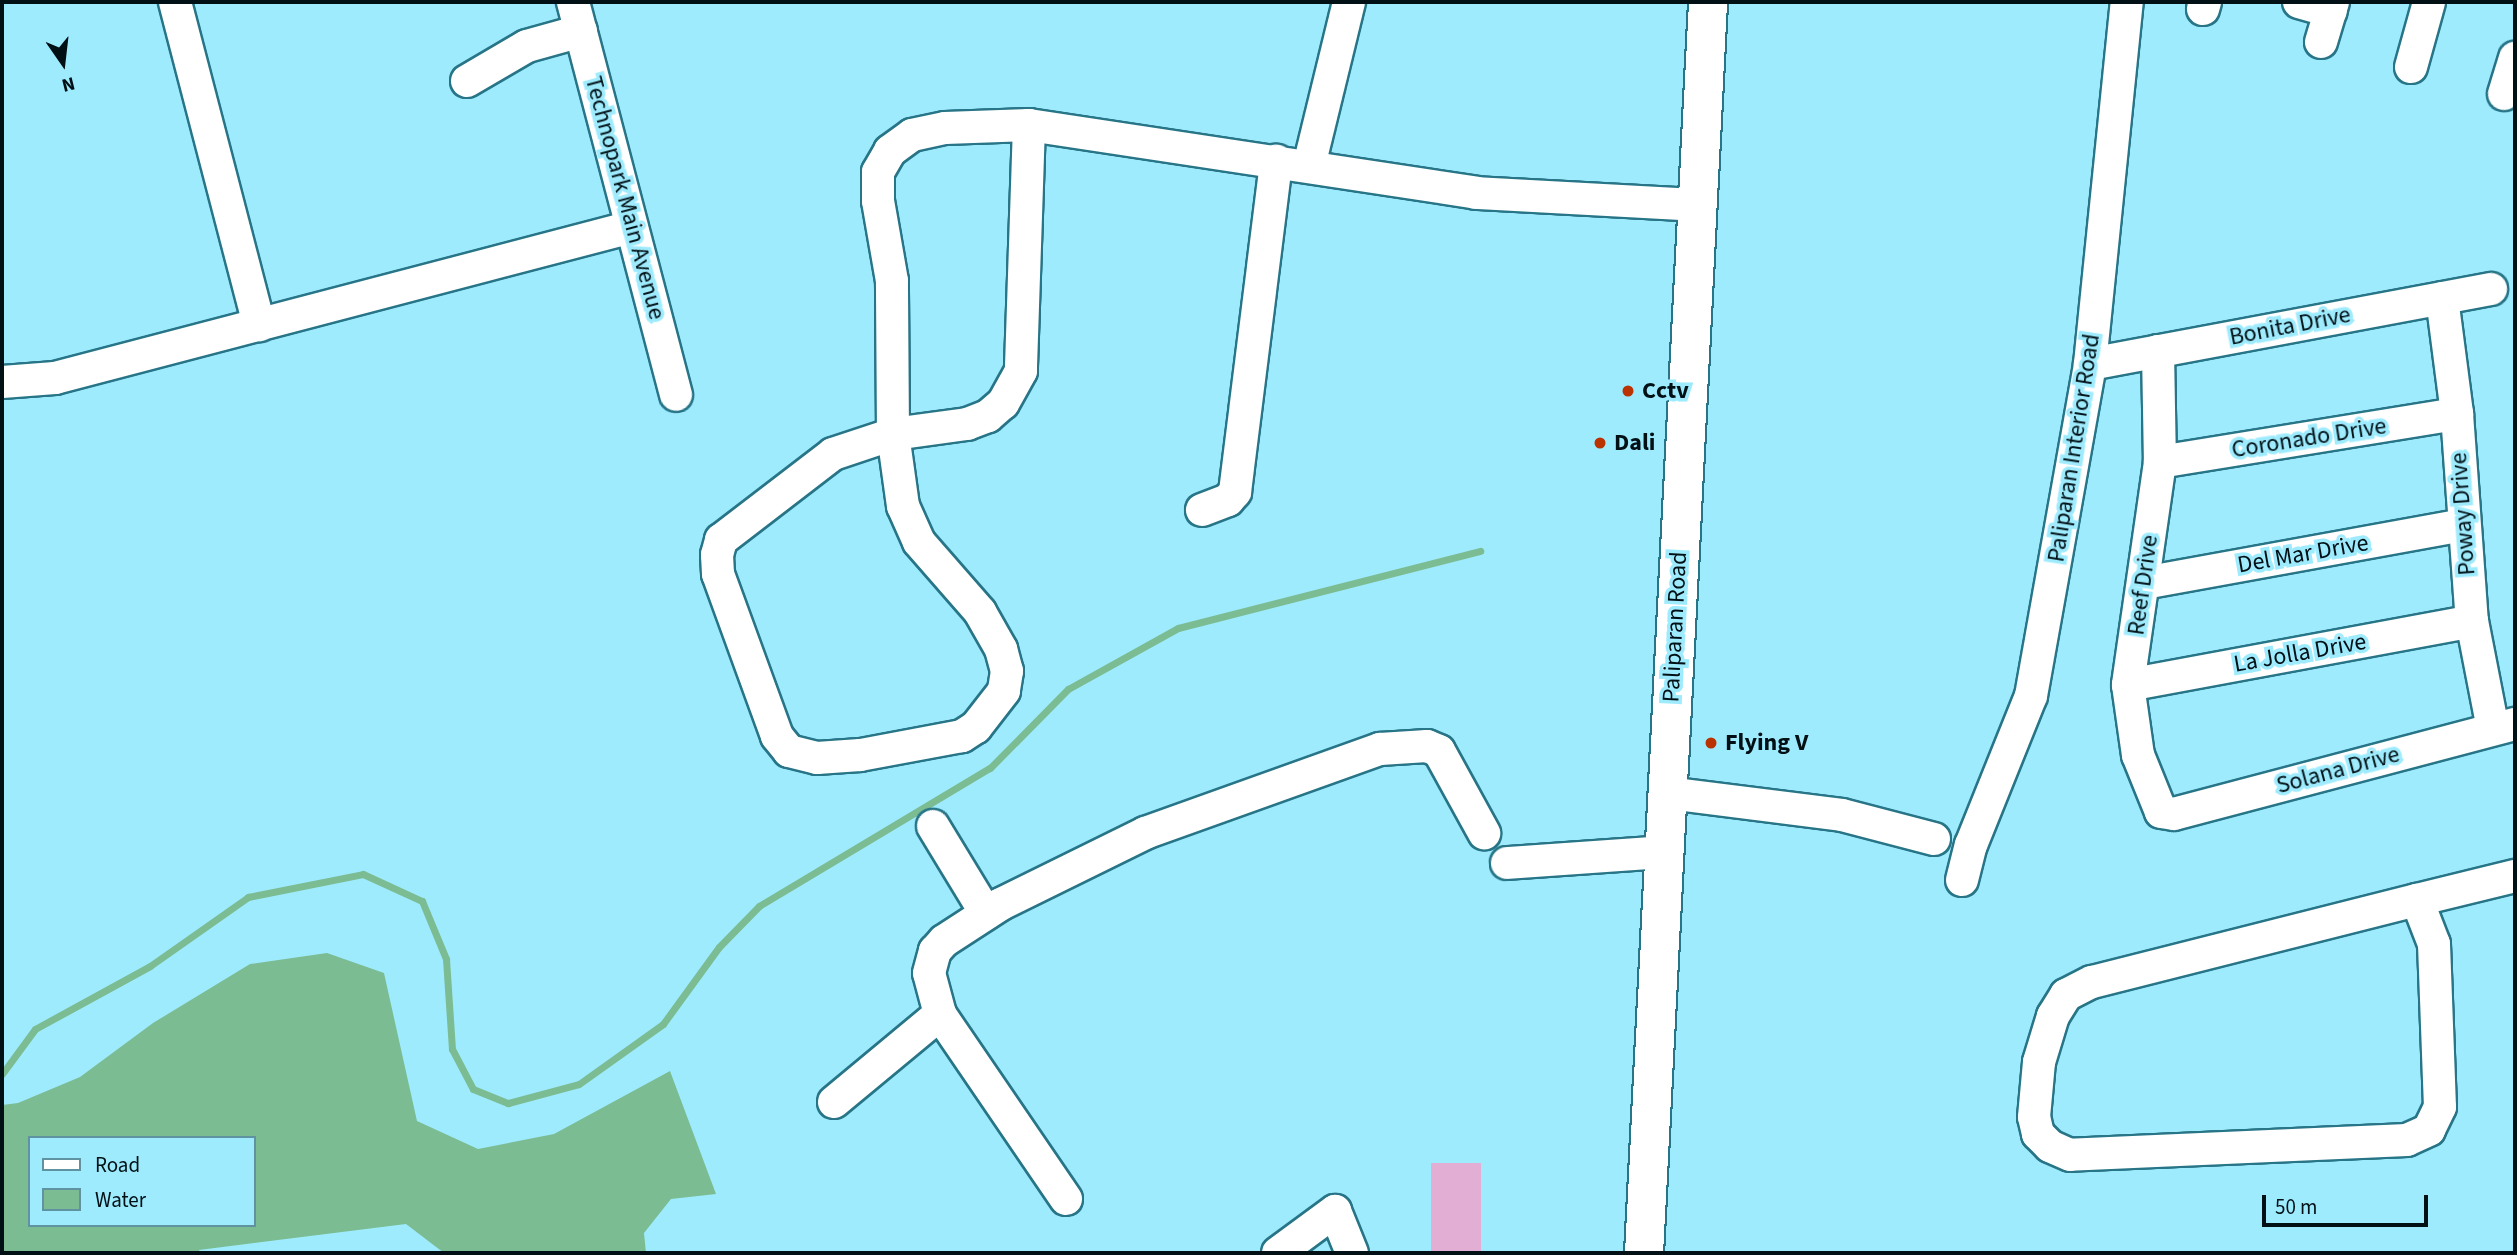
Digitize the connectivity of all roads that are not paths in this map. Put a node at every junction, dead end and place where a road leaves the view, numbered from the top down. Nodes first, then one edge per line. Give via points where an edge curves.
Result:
1 (175, 2) edge
2 (1349, 2) edge
3 (1708, 2) edge
4 (2127, 2) edge
5 (2299, 2) edge
6 (2429, 2) edge
7 (2332, 6) edge
8 (577, 16) edge
9 (2322, 42) dead end
10 (2515, 58) edge
11 (2411, 67) dead end
12 (467, 81) dead end
13 (2504, 94) dead end
14 (1029, 125) junction
15 (1276, 161) junction
16 (1308, 166) junction
17 (1698, 205) junction
18 (632, 227) junction
19 (2491, 289) dead end
20 (2442, 298) junction
21 (259, 325) junction
22 (2158, 351) junction
23 (2090, 364) junction
24 (2, 382) edge
25 (676, 395) dead end
26 (2457, 414) junction
27 (893, 434) junction
28 (2160, 462) junction
29 (1202, 510) dead end
30 (2462, 525) junction
31 (2144, 583) junction
32 (2472, 621) junction
33 (2128, 685) junction
34 (2504, 727) edge
35 (1668, 793) junction
36 (2161, 812) joint
37 (933, 826) dead end
38 (1483, 832) dead end
39 (1934, 839) dead end
40 (1665, 852) junction
41 (1507, 863) dead end
42 (2515, 876) edge
43 (1962, 880) dead end
44 (2417, 900) junction
45 (986, 913) junction
46 (940, 1014) junction
47 (834, 1102) dead end
48 (1066, 1199) dead end
49 (1278, 1253) edge
50 (1352, 1253) edge
51 (1644, 1253) edge

1 - 21 street
2 - 16 street
3 - 17 main road, Paliparan Road
4 - 23 street, Paliparan Interior Road
5 - 7 street
6 - 11 street
7 - 9 street
8 - 12 street
8 - 18 street, Technopark Main Avenue
10 - 13 street
14 - 15 street
14 - 27 street via 1021,371 1003,403 988,416 967,424
14 - 27 street via 945,128 912,135 890,151 878,172 878,201 892,281
15 - 16 street
15 - 29 street via 1235,492 1228,500
16 - 17 street via 1476,193
17 - 35 main road, Paliparan Road
18 - 21 street
18 - 25 street, Technopark Main Avenue
19 - 20 street, Bonita Drive
20 - 22 street, Bonita Drive
20 - 26 street, Poway Drive
21 - 24 street via 55,378
22 - 23 street, Bonita Drive
22 - 28 street, Reef Drive
23 - 43 street, Paliparan Interior Road via 2031,696 1971,845
26 - 28 street, Coronado Drive
26 - 30 street, Poway Drive
27 - 27 street via 833,454 721,540 718,574 777,736 789,751 817,758 860,755 962,736 976,727 1004,691 1007,671 1001,649 980,612 919,542 903,506
28 - 31 street, Reef Drive
30 - 31 street, Del Mar Drive
30 - 32 street, Poway Drive
31 - 33 street, Reef Drive
32 - 33 street, La Jolla Drive
32 - 34 street, Poway Drive
33 - 36 street, Reef Drive via 2138,755
34 - 36 street, Solana Drive via 2174,814
35 - 39 street via 1842,815
35 - 40 main road, Paliparan Road
37 - 45 street
38 - 45 street via 1439,751 1427,746 1389,748 1145,833
40 - 41 street
40 - 51 main road, Paliparan Road
42 - 44 street
44 - 44 street via 2092,982 2066,996 2053,1016 2039,1062 2034,1117 2038,1134 2070,1155 2407,1140 2429,1130 2440,1107 2434,944
45 - 46 street via 935,951 929,985
46 - 47 street
46 - 48 street
49 - 50 street via 1335,1211

